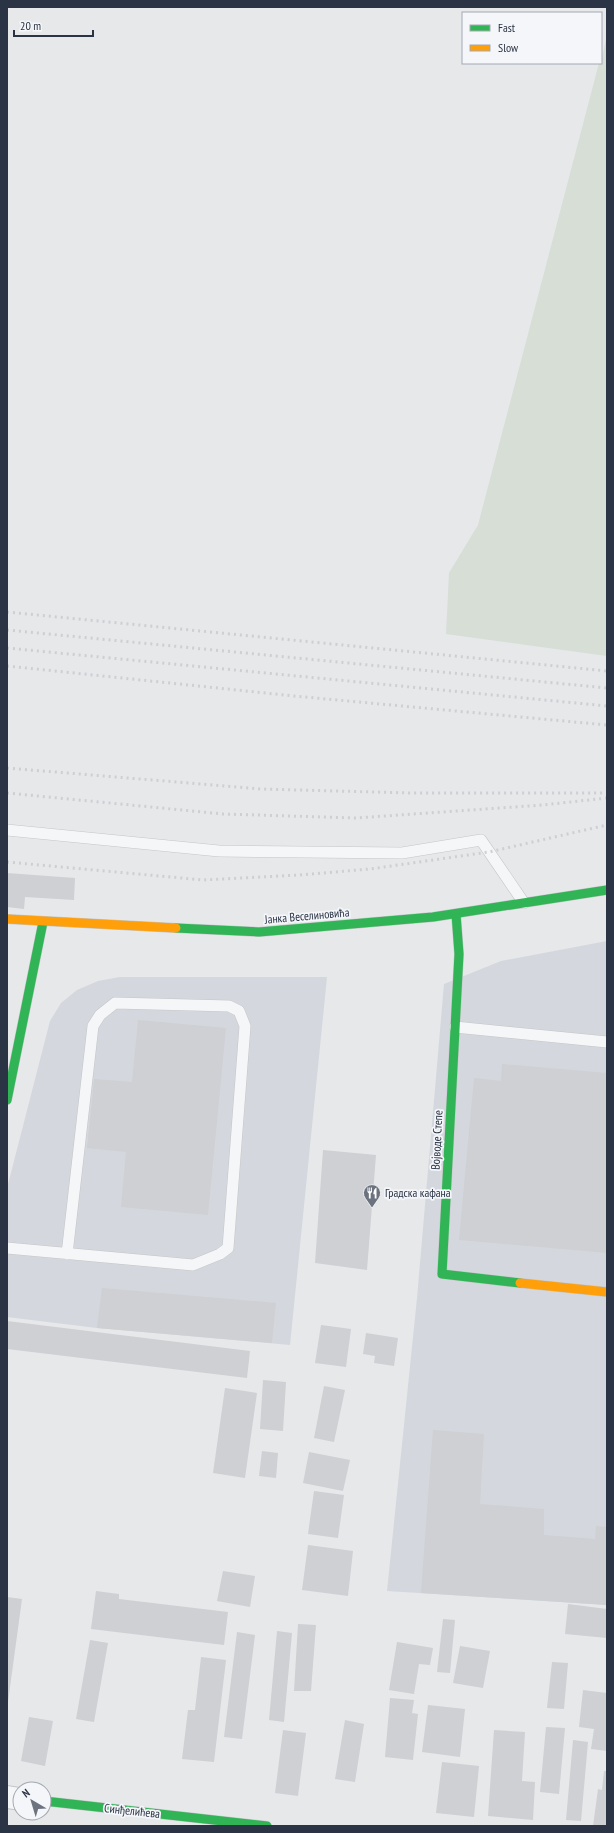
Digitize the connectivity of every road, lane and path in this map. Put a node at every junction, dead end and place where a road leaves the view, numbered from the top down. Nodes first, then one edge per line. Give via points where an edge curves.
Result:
1 (7, 830) edge
2 (607, 890) edge
3 (524, 903) junction
4 (456, 914) junction
5 (7, 919) edge
6 (43, 922) junction
7 (455, 1027) junction
8 (607, 1042) edge
9 (7, 1100) edge
10 (7, 1248) edge
11 (67, 1254) junction
12 (607, 1292) edge
13 (52, 1802) edge
14 (250, 1825) edge
15 (267, 1826) edge

1 - 3 lane via 219,851 402,853 481,840
2 - 3 street, Јанка Веселиновића
3 - 4 street, Јанка Веселиновића
4 - 6 street, Јанка Веселиновића via 259,932
4 - 7 street, Војводе Степе via 459,954
5 - 6 street, Јанка Веселиновића
6 - 9 street
7 - 8 lane
7 - 12 street, Војводе Степе via 442,1274
10 - 11 lane
11 - 11 lane via 93,1026 100,1015 115,1003 229,1006 239,1011 245,1026 228,1248 193,1265
13 - 14 street, Синђелићева
14 - 15 street, Синђелићева

